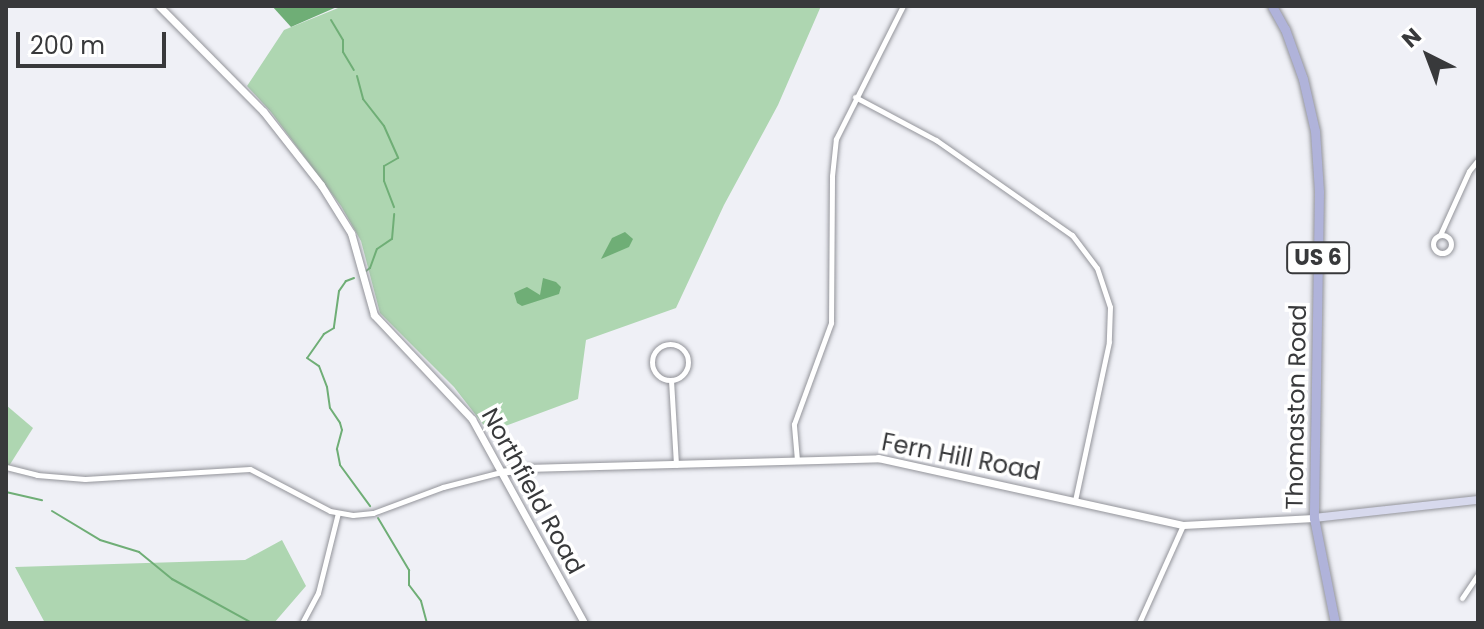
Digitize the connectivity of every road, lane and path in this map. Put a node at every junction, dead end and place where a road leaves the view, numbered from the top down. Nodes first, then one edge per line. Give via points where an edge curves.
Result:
1 (159, 6) edge
2 (903, 6) edge
3 (1272, 6) edge
4 (855, 97) junction
5 (1478, 160) edge
6 (1440, 235) dead end
7 (671, 380) junction
8 (797, 460) junction
9 (676, 466) junction
10 (6, 467) edge
11 (501, 472) junction
12 (1075, 500) junction
13 (1478, 500) edge
14 (338, 513) junction
15 (1314, 518) junction
16 (1183, 525) junction
17 (1478, 574) edge
18 (1462, 598) dead end
19 (302, 623) edge
20 (584, 623) edge
21 (1139, 623) edge
22 (1335, 623) edge

1 - 11 street, Northfield Road via 295,150 351,233 374,315 466,410
2 - 4 street
3 - 15 main road, Thomaston Road / US 6 via 1303,79 1315,131 1319,192
4 - 8 street via 833,154 831,323 794,424
4 - 12 street via 936,140 1072,235 1097,268 1110,307 1109,342
5 - 6 street
7 - 7 street via 683,374 688,359 681,347 670,343 656,350 652,364 660,377
7 - 9 street
8 - 9 street, Fern Hill Road
8 - 12 street, Fern Hill Road via 878,458
9 - 11 street, Fern Hill Road
10 - 14 street via 85,479 243,468 262,472
11 - 14 street via 373,513
11 - 20 street, Northfield Road
12 - 16 street, Fern Hill Road
13 - 15 main road
14 - 19 street via 318,593
15 - 16 street, Fern Hill Road
15 - 22 main road, Thomaston Road / US 6
16 - 21 street
17 - 18 street

